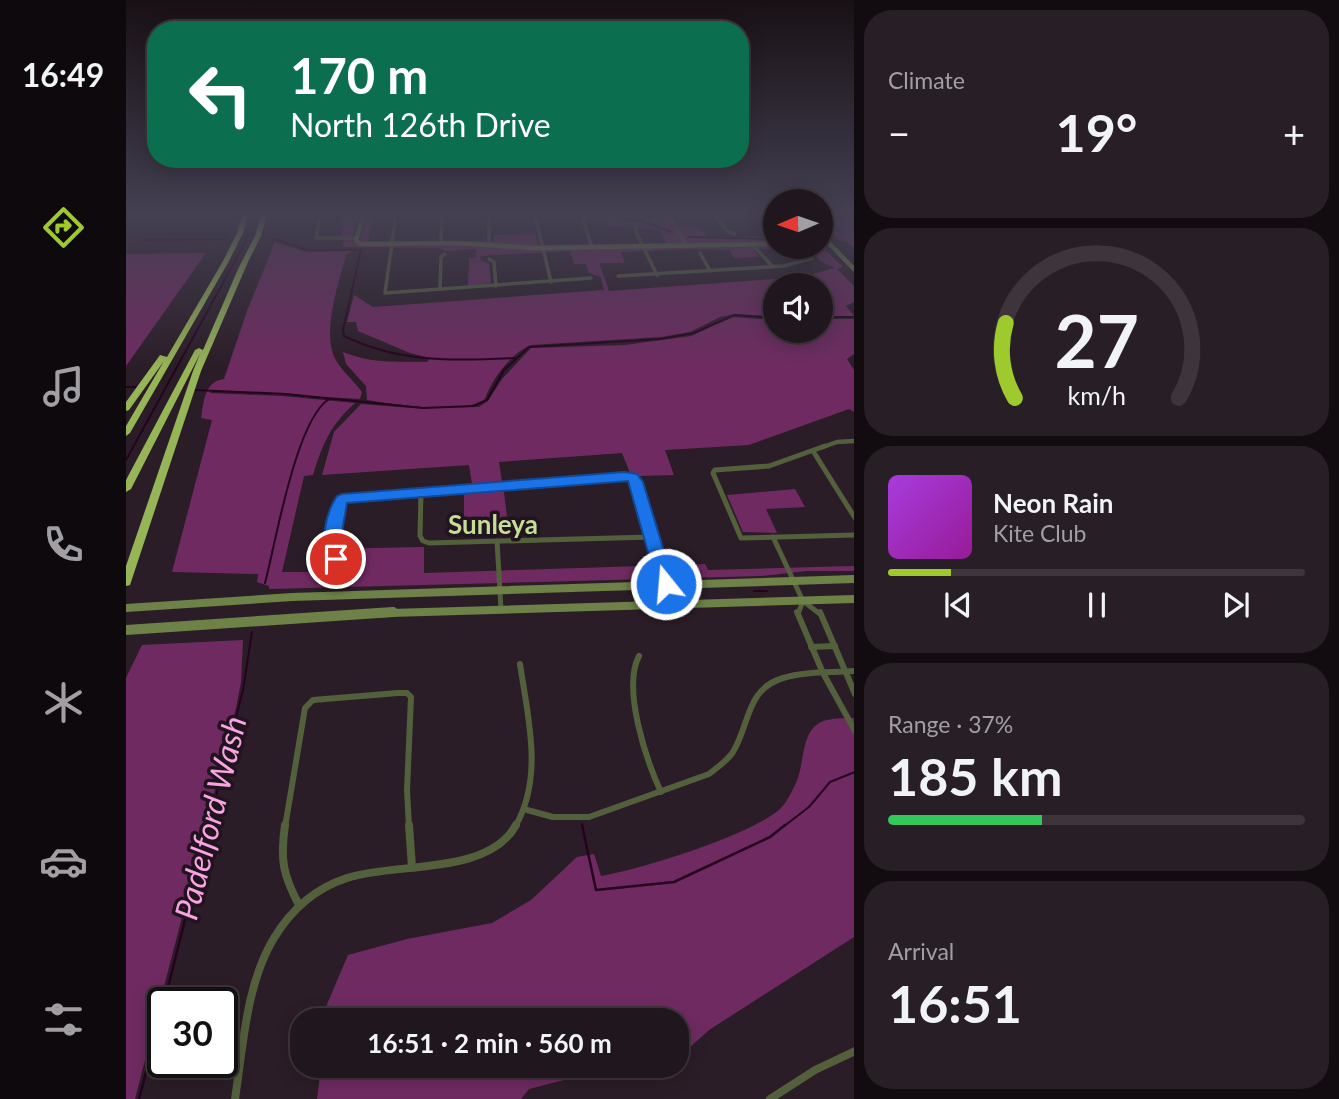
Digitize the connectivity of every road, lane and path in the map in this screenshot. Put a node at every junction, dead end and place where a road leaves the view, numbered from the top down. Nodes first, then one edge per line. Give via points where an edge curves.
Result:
1 (223, 266) edge
2 (242, 266) edge
3 (243, 266) edge
4 (388, 266) edge
5 (441, 266) edge
6 (494, 266) edge
7 (547, 266) edge
8 (653, 266) edge
9 (707, 266) edge
10 (779, 266) edge
11 (773, 267) joint
12 (710, 271) junction
13 (657, 275) junction
14 (618, 276) dead end
15 (591, 278) dead end
16 (551, 282) junction
17 (496, 286) junction
18 (440, 289) junction
19 (152, 379) junction
20 (126, 408) edge
21 (126, 433) edge
22 (854, 441) edge
23 (813, 451) junction
24 (126, 489) edge
25 (421, 492) junction
26 (854, 518) edge
27 (854, 535) edge
28 (652, 537) junction
29 (773, 537) junction
30 (497, 541) junction
31 (336, 559) dead end
32 (854, 579) edge
33 (794, 581) junction
34 (126, 582) edge
35 (666, 584) junction
36 (500, 590) junction
37 (854, 599) edge
38 (803, 601) junction
39 (126, 608) edge
40 (501, 609) junction
41 (126, 630) edge
42 (835, 646) junction
43 (811, 647) junction
44 (639, 656) dead end
45 (520, 664) dead end
46 (854, 671) edge
47 (840, 672) junction
48 (823, 673) junction
49 (854, 694) edge
50 (854, 731) edge
51 (661, 792) junction
52 (527, 810) junction
53 (412, 867) junction
54 (299, 905) junction
55 (854, 1051) edge
56 (235, 1099) edge
57 (770, 1099) edge

1 - 19 highway
2 - 24 highway
3 - 34 highway via 192,385
4 - 18 street via 385,293
5 - 18 street
6 - 17 street
7 - 16 street
8 - 13 street
9 - 12 street
10 - 11 street
11 - 12 street
12 - 13 street
13 - 14 street
15 - 16 street
16 - 17 street
17 - 18 street
19 - 20 highway
19 - 21 highway
22 - 23 street
23 - 26 street
23 - 29 street via 769,466 713,471 741,538
25 - 28 street via 632,477
25 - 30 street via 423,541
25 - 31 street via 342,499 331,549
27 - 29 street
28 - 30 street
28 - 35 street
29 - 33 street
30 - 36 street
32 - 33 main road
33 - 35 main road
33 - 38 street
35 - 36 main road
36 - 39 main road via 281,597
36 - 40 street
37 - 38 main road
38 - 40 main road
38 - 42 street via 819,611
38 - 43 street via 797,613
40 - 41 main road
42 - 43 street
42 - 47 street
43 - 48 street
44 - 51 street via 632,669 639,733
45 - 52 street via 533,769
46 - 47 street
47 - 48 street
47 - 49 street
48 - 50 street
48 - 51 street via 780,679 763,688 750,703 739,743 724,765
51 - 52 street via 589,817 553,817
52 - 53 street via 504,838 482,852 458,861
53 - 54 street via 346,878
53 - 54 street via 407,790 411,697 407,693 308,702 281,850 285,877
54 - 56 street via 263,956
55 - 57 street

